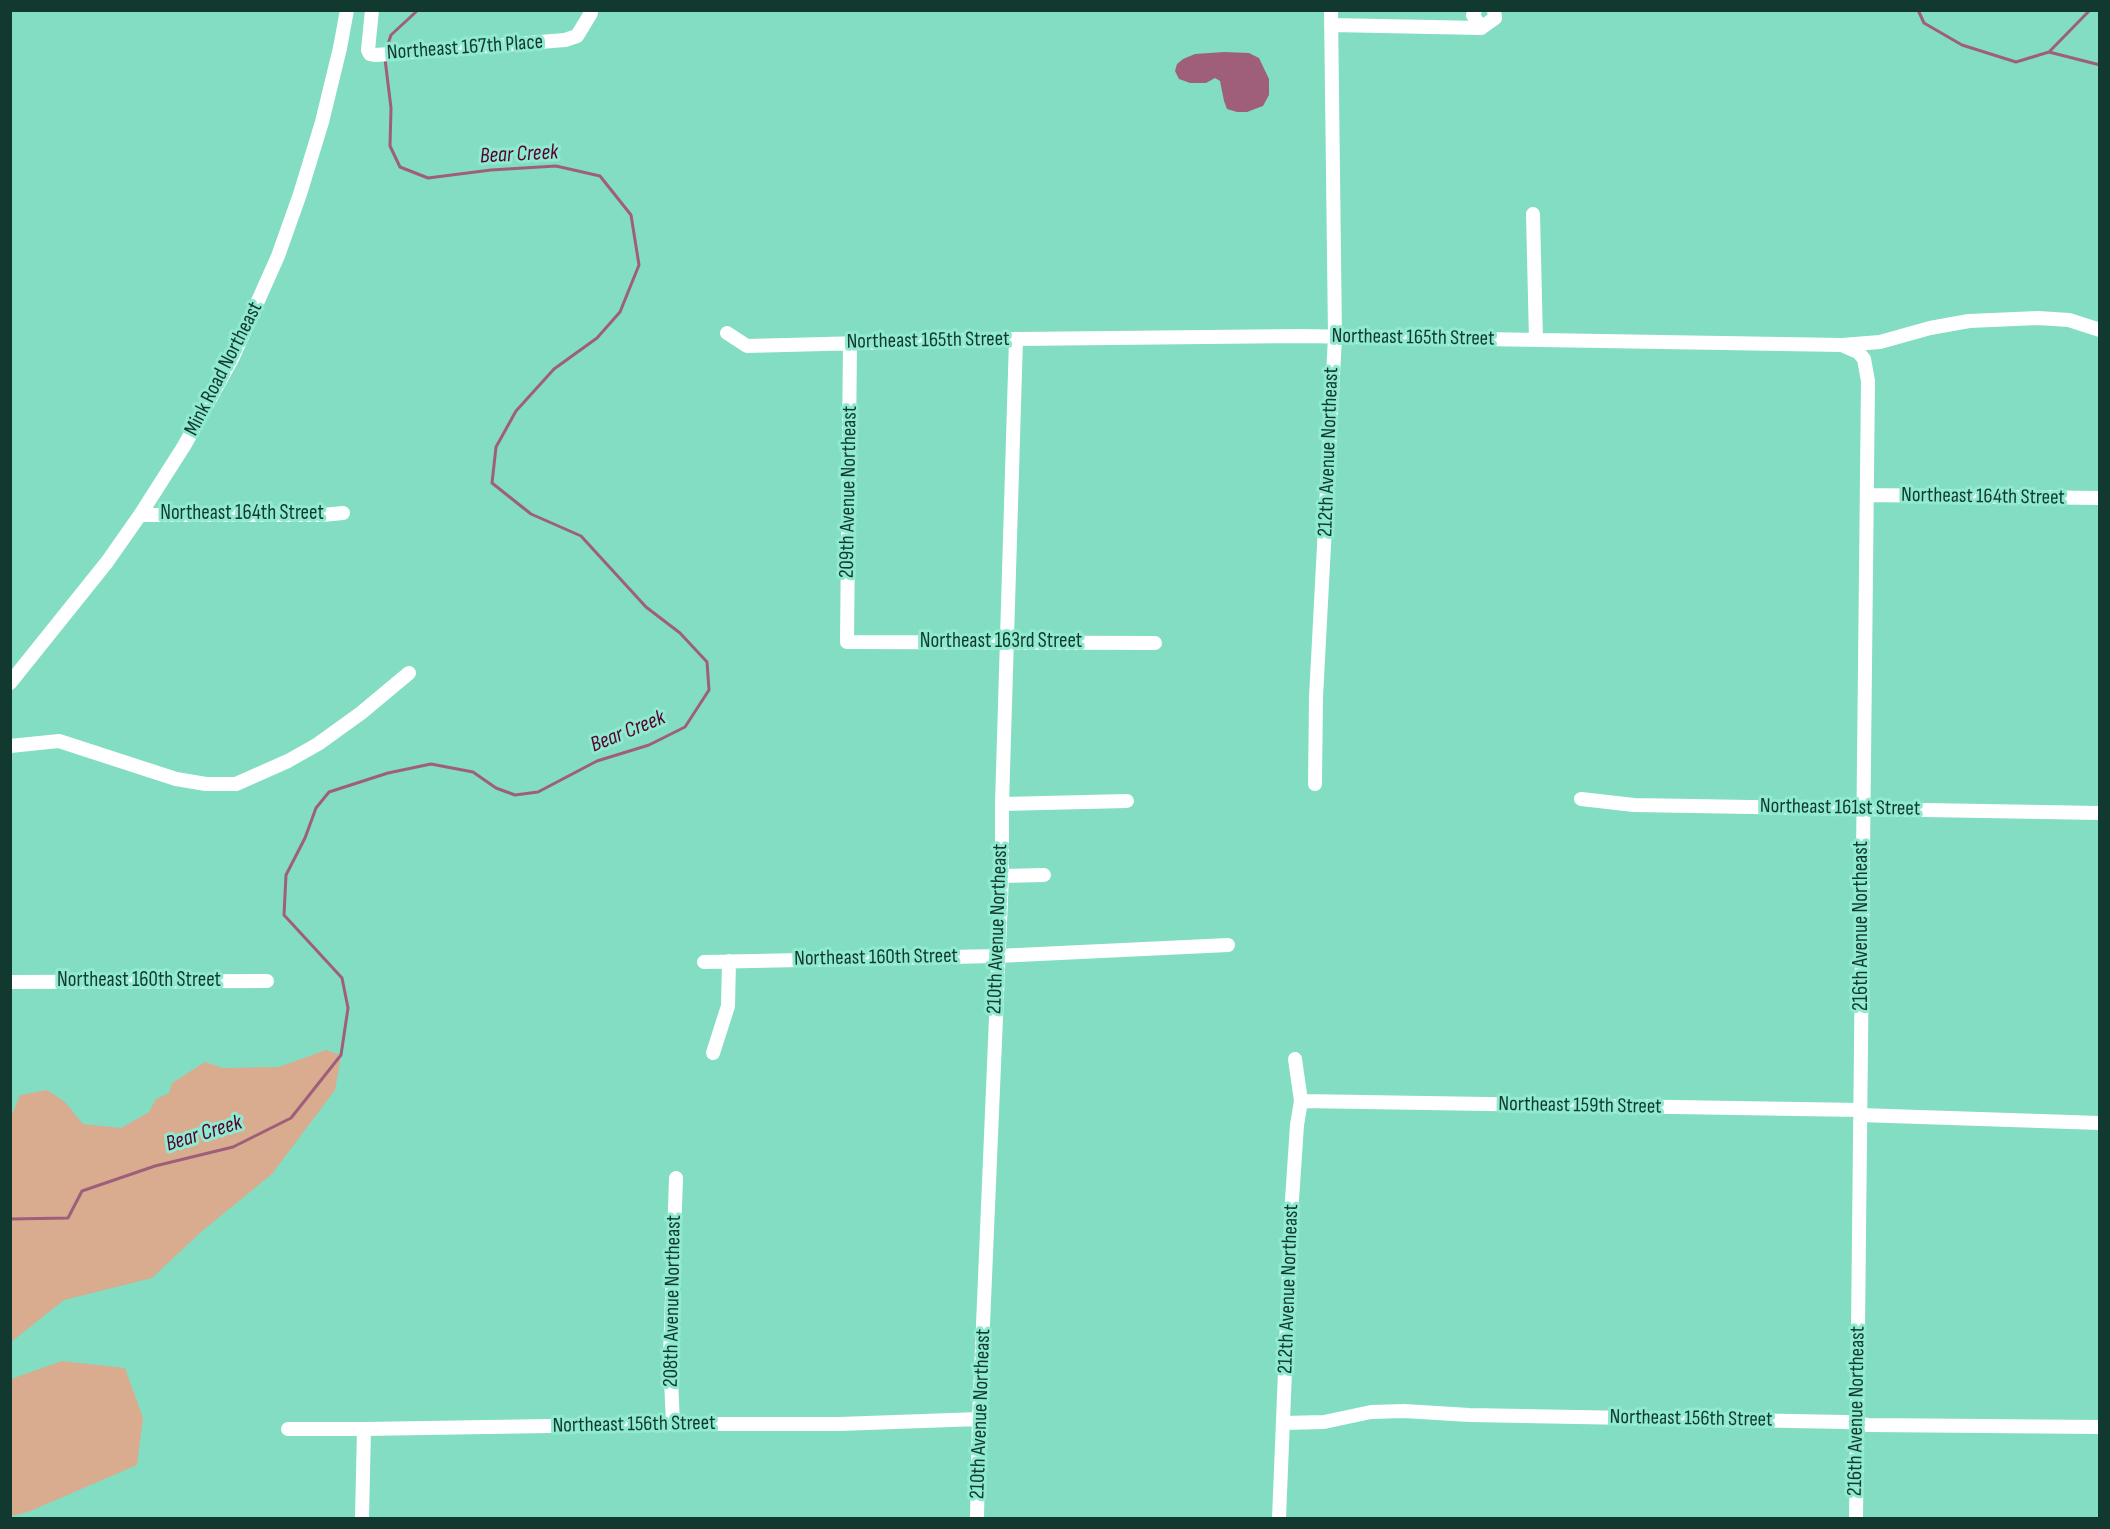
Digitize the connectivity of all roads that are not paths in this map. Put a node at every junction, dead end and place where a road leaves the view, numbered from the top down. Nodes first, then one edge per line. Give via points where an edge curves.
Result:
1 (347, 10) edge
2 (372, 10) edge
3 (1331, 10) edge
4 (1475, 10) edge
5 (1494, 10) edge
6 (591, 13) dead end
7 (1331, 26) junction
8 (1481, 28) junction
9 (1533, 214) dead end
10 (2100, 330) edge
11 (727, 333) dead end
12 (1335, 337) junction
13 (1016, 339) junction
14 (1536, 340) junction
15 (850, 342) junction
16 (1842, 345) junction
17 (1867, 495) junction
18 (2100, 498) edge
19 (343, 513) dead end
20 (140, 515) junction
21 (1008, 641) junction
22 (847, 642) joint
23 (1155, 643) dead end
24 (409, 673) dead end
25 (10, 683) edge
26 (10, 746) edge
27 (1315, 784) dead end
28 (1581, 799) dead end
29 (1127, 801) dead end
30 (1002, 804) junction
31 (1863, 809) junction
32 (2100, 813) edge
33 (1044, 875) dead end
34 (1002, 876) junction
35 (1228, 945) dead end
36 (998, 956) junction
37 (729, 960) junction
38 (704, 962) dead end
39 (267, 981) dead end
40 (10, 982) edge
41 (713, 1053) dead end
42 (1295, 1059) dead end
43 (1301, 1101) junction
44 (1860, 1113) junction
45 (2100, 1123) edge
46 (676, 1178) dead end
47 (980, 1419) junction
48 (1284, 1423) junction
49 (1857, 1423) junction
50 (673, 1424) junction
51 (2100, 1427) edge
52 (288, 1429) dead end
53 (363, 1429) junction
54 (362, 1518) edge
55 (978, 1518) edge
56 (1279, 1518) edge
57 (1856, 1518) edge

1 - 20 street, Mink Road Northeast via 322,122 278,256 205,410
2 - 6 street, Northeast 167th Place via 368,50 376,55 565,40 576,36
3 - 7 street, 212th Avenue Northeast
4 - 8 street via 1473,15
5 - 8 street via 1495,18
7 - 8 street
7 - 12 street, 212th Avenue Northeast
9 - 14 street
10 - 16 street, Northeast 165th Street via 2069,320 1969,321 1880,342
11 - 15 street, Northeast 165th Street via 747,346
12 - 13 street, Northeast 165th Street
12 - 14 street, Northeast 165th Street
12 - 27 street, 212th Avenue Northeast
13 - 15 street, Northeast 165th Street
13 - 21 street, 210th Avenue Northeast
14 - 16 street, Northeast 165th Street
15 - 22 street, 209th Avenue Northeast
16 - 17 street, 216th Avenue Northeast via 1858,352 1867,368
17 - 18 street, Northeast 164th Street
17 - 31 street, 216th Avenue Northeast
19 - 20 street, Northeast 164th Street
20 - 25 street, Mink Road Northeast
21 - 22 street, Northeast 163rd Street
21 - 23 street, Northeast 163rd Street
21 - 30 street, 210th Avenue Northeast
24 - 26 street via 318,744 236,784 176,779 59,741
28 - 31 street, Northeast 161st Street via 1634,805
29 - 30 street
30 - 34 street, 210th Avenue Northeast
31 - 32 street, Northeast 161st Street
31 - 44 street, 216th Avenue Northeast
33 - 34 street
34 - 36 street, 210th Avenue Northeast
35 - 36 street, Northeast 160th Street
36 - 37 street, Northeast 160th Street
36 - 47 street, 210th Avenue Northeast
37 - 38 street, Northeast 160th Street
37 - 41 street via 728,1006
39 - 40 street, Northeast 160th Street
42 - 43 street, 212th Avenue Northeast
43 - 44 street, Northeast 159th Street
43 - 48 street, 212th Avenue Northeast via 1292,1200
44 - 45 street, Northeast 159th Street
44 - 49 street, 216th Avenue Northeast
46 - 50 street, 208th Avenue Northeast via 670,1356
47 - 50 street, Northeast 156th Street
47 - 55 street, 210th Avenue Northeast
48 - 49 street, Northeast 156th Street via 1404,1411
48 - 56 street, 212th Avenue Northeast
49 - 51 street, Northeast 156th Street
49 - 57 street, 216th Avenue Northeast
50 - 53 street, Northeast 156th Street
52 - 53 street, Northeast 156th Street
53 - 54 street

